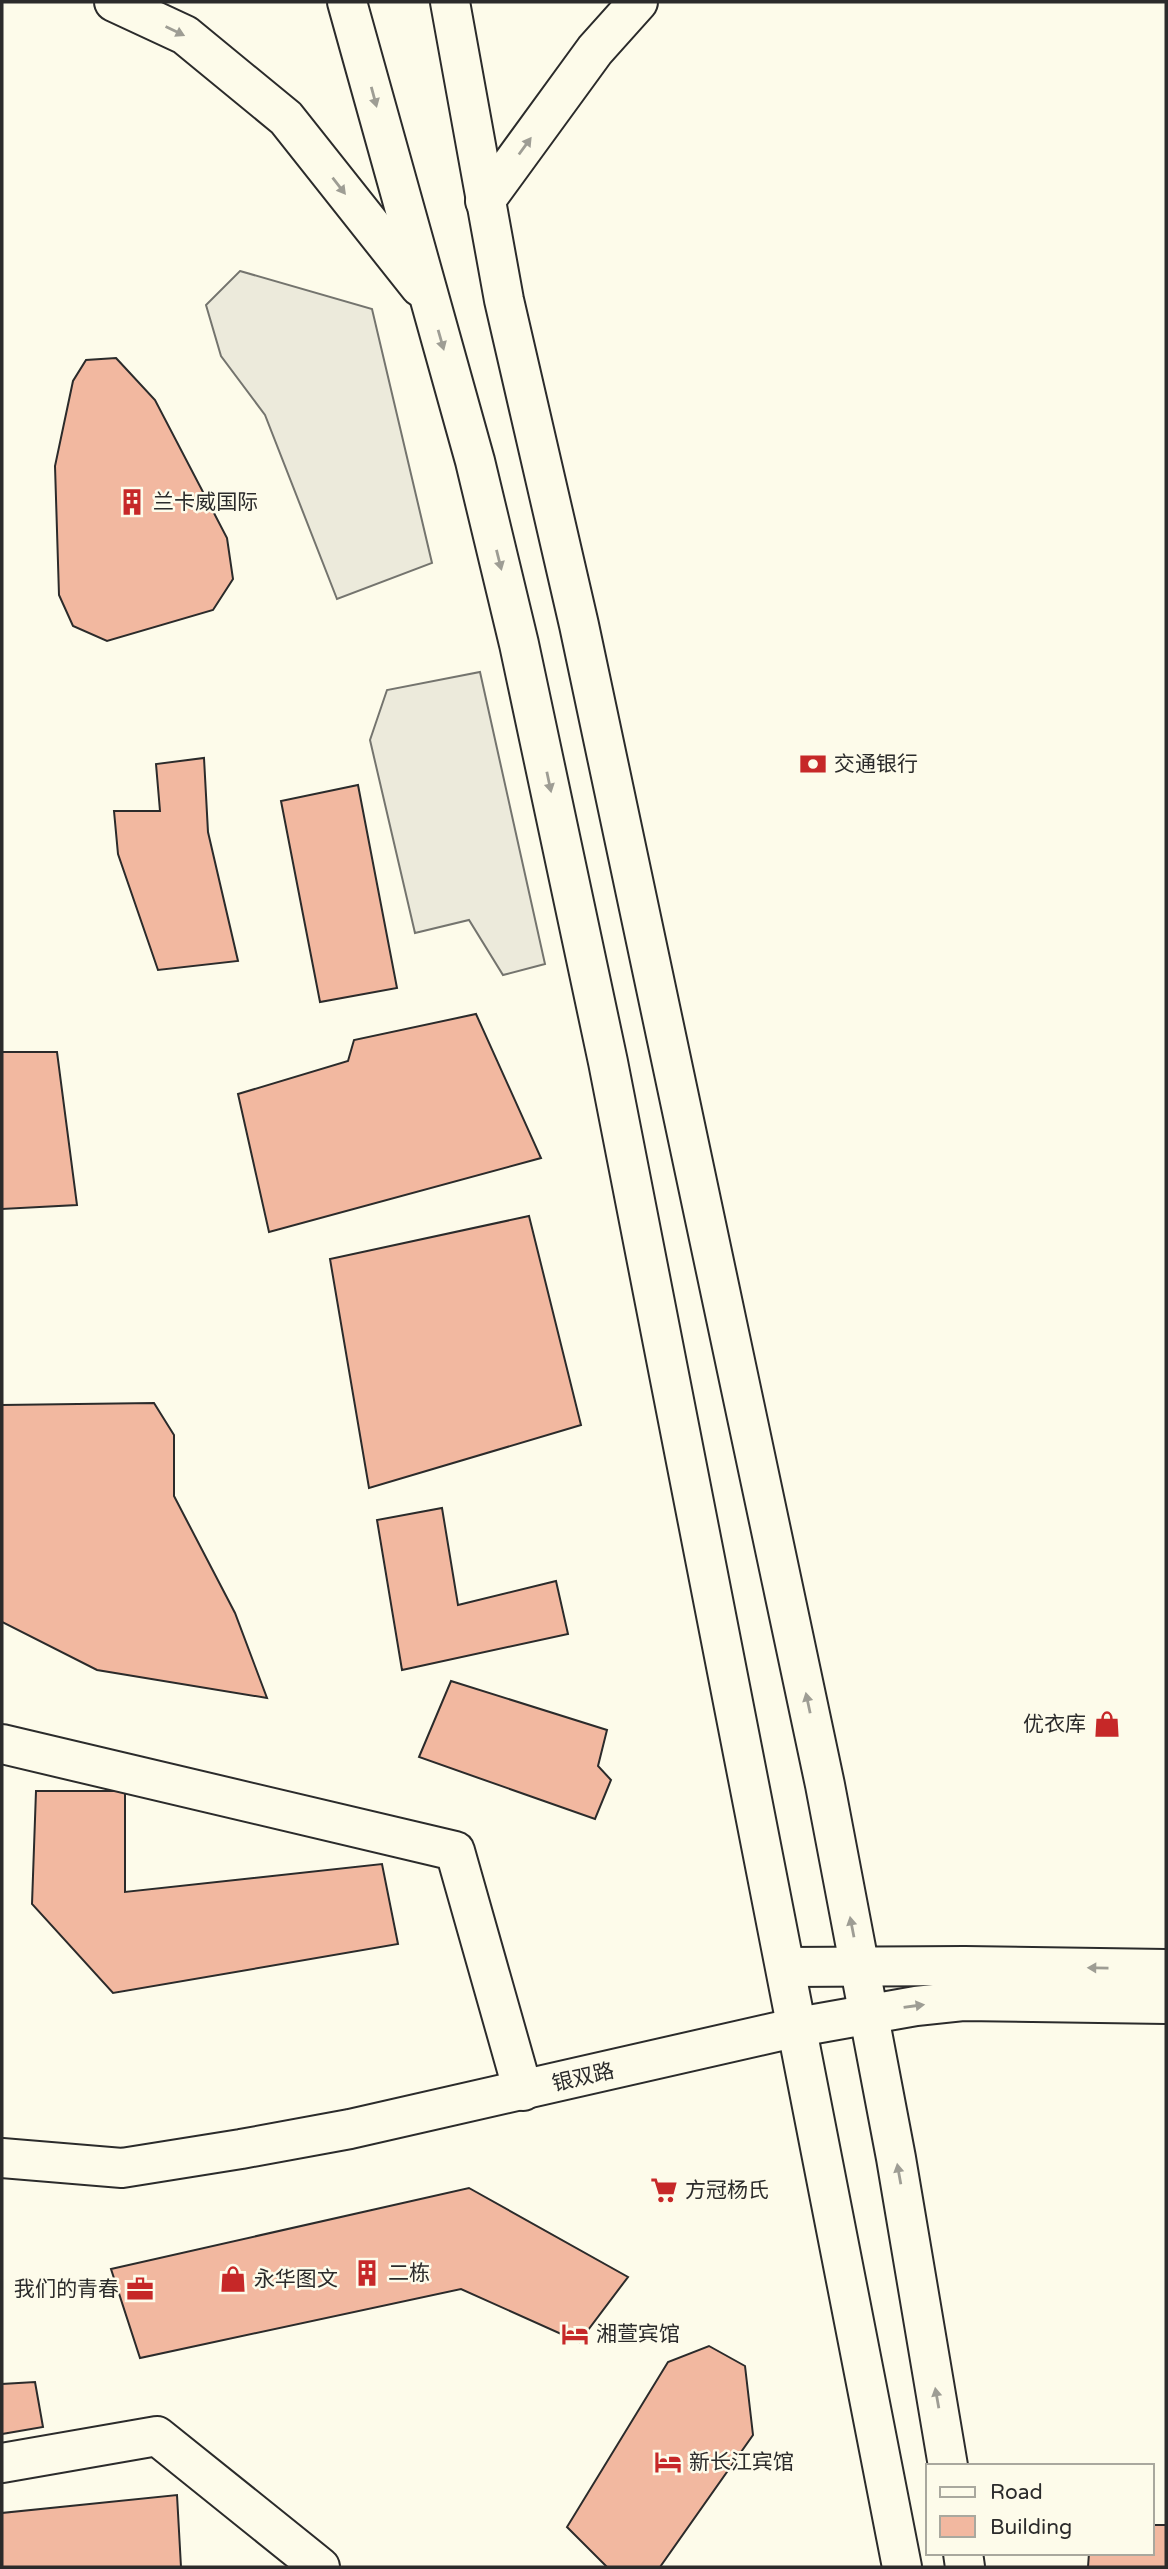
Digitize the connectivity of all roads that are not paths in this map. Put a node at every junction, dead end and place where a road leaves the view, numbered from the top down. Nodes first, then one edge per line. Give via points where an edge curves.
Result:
1 (114, 2) edge
2 (346, 2) edge
3 (450, 2) edge
4 (638, 2) edge
5 (485, 201) junction
6 (429, 298) junction
7 (2, 1744) edge
8 (860, 1966) junction
9 (787, 1967) junction
10 (1166, 1969) edge
11 (1166, 2004) edge
12 (869, 2014) junction
13 (798, 2027) junction
14 (523, 2091) junction
15 (2, 2158) edge
16 (2, 2463) edge
17 (948, 2464) edge
18 (320, 2567) edge
19 (902, 2567) edge

1 -> 6 main road via 185,35 286,118
2 -> 6 main road
3 - 5 main road
5 -> 4 main road via 595,50
8 -> 5 main road via 582,639
6 -> 9 main road via 475,461 522,657 608,1062
7 - 14 main road via 455,1850
8 - 9 main road
10 -> 8 main road
8 - 12 main road
9 - 13 main road
12 -> 11 main road, 银双路 via 963,2001
12 - 13 main road, 银双路
17 -> 12 main road
13 - 14 main road, 银双路
13 - 19 main road
14 - 15 main road, 银双路 via 350,2129 122,2168
16 - 18 main road via 157,2436

